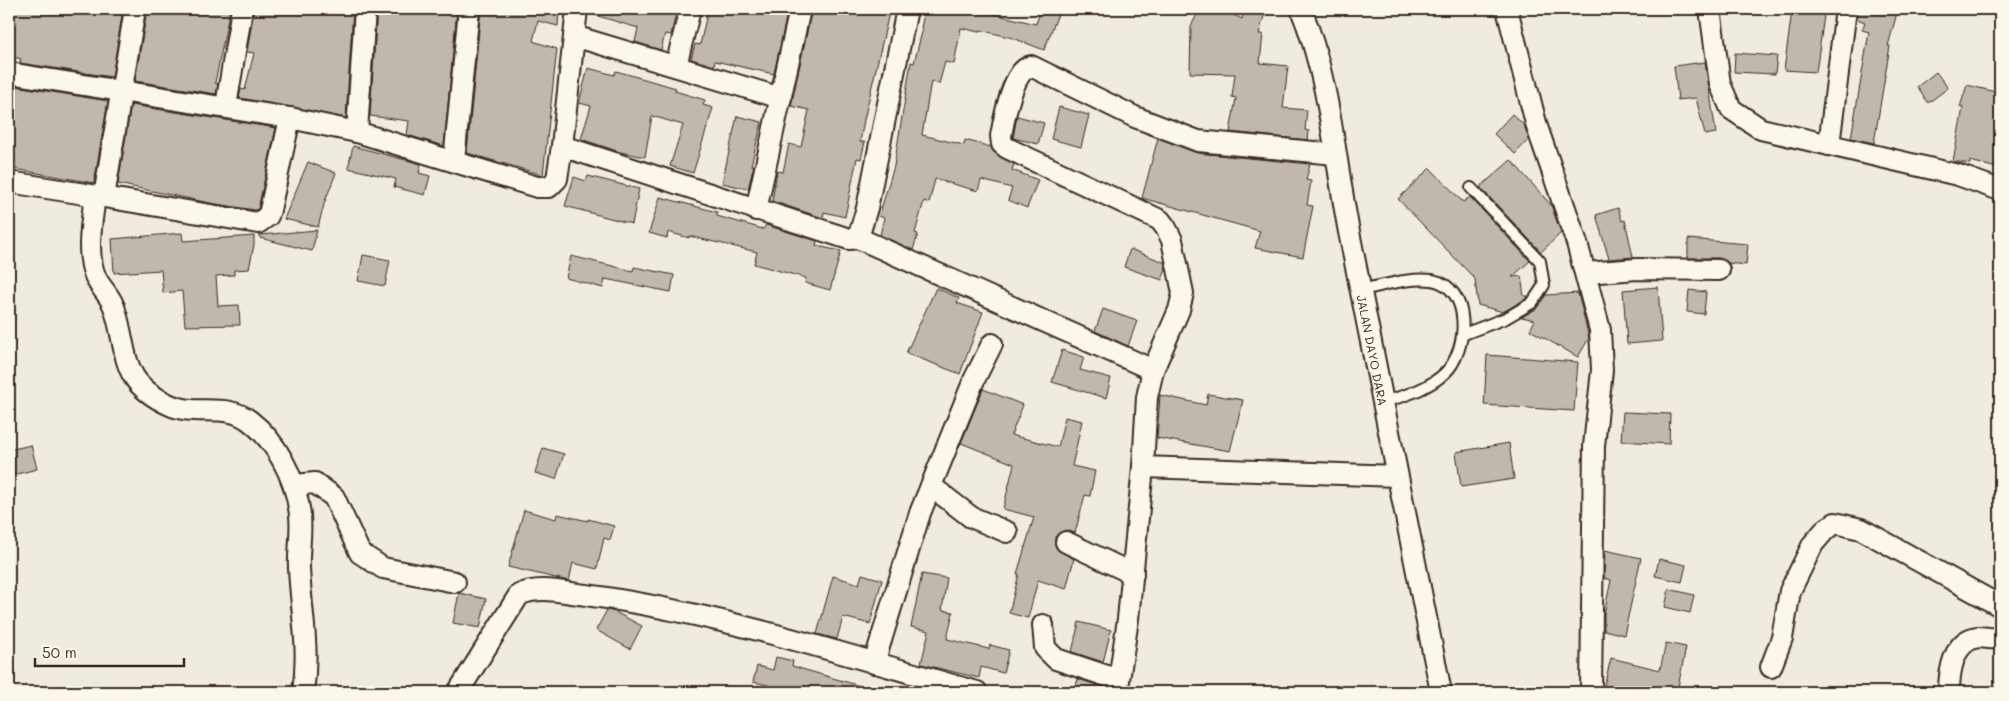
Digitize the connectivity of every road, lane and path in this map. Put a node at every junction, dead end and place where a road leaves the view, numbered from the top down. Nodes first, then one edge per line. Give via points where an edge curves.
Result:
1 (135, 9) edge
2 (242, 9) edge
3 (365, 9) edge
4 (469, 9) edge
5 (577, 9) edge
6 (690, 9) edge
7 (800, 9) edge
8 (907, 9) edge
9 (1301, 9) edge
10 (1507, 9) edge
11 (1710, 9) edge
12 (1846, 9) edge
13 (574, 36) junction
14 (676, 66) junction
15 (9, 73) edge
16 (123, 90) junction
17 (781, 98) junction
18 (226, 106) junction
19 (290, 118) junction
20 (357, 132) junction
21 (1829, 145) junction
22 (562, 146) junction
23 (1335, 154) junction
24 (454, 160) junction
25 (9, 182) edge
26 (1471, 188) dead end
27 (2000, 190) edge
28 (99, 196) junction
29 (756, 210) junction
30 (858, 238) junction
31 (1719, 270) dead end
32 (1586, 273) junction
33 (1360, 290) junction
34 (1464, 334) junction
35 (992, 344) dead end
36 (1153, 370) junction
37 (1384, 402) junction
38 (1143, 467) junction
39 (1397, 476) junction
40 (294, 485) junction
41 (931, 486) junction
42 (1007, 532) dead end
43 (1066, 542) dead end
44 (1133, 574) junction
45 (455, 582) dead end
46 (2000, 606) edge
47 (1043, 625) dead end
48 (2000, 635) edge
49 (874, 663) junction
50 (1771, 667) dead end
51 (1117, 686) edge
52 (303, 692) edge
53 (458, 692) edge
54 (977, 692) edge
55 (1441, 692) edge
56 (1592, 692) edge
57 (1949, 692) edge

1 - 16 street
2 - 18 street
3 - 20 street
4 - 24 street
5 - 13 street
6 - 14 street
7 - 17 street
8 - 30 street via 867,208
9 - 23 street, JALAN DAYO DARA via 1325,97
10 - 32 street via 1537,126
11 - 21 street via 1720,84 1731,109 1761,129
12 - 21 street
13 - 14 street
13 - 22 street
14 - 17 street
15 - 16 street
16 - 18 street
16 - 28 street
17 - 29 street
18 - 19 street
19 - 20 street
19 - 28 street via 270,210 268,216 258,222
20 - 24 street
21 - 27 street via 1958,176
22 - 24 street via 557,179 549,187 537,187
22 - 29 street
23 - 33 street, JALAN DAYO DARA
23 - 36 street via 1198,141 1136,116 1035,67 1021,71 1016,78 1002,129 1002,144 1160,220 1169,232 1183,293
25 - 28 street
26 - 34 lane via 1540,261 1544,284 1532,303 1506,318
28 - 40 street via 91,238 93,270 115,308 124,358 131,372 140,385 171,406 188,410 217,409 249,420 271,443
29 - 30 street via 849,239
30 - 36 street
31 - 32 street via 1637,269
32 - 56 street via 1597,314 1602,351 1594,446
33 - 34 lane via 1424,280 1443,284 1456,300
33 - 37 street, JALAN DAYO DARA
34 - 37 lane via 1457,356 1435,382
35 - 41 street
36 - 38 street via 1147,398
37 - 39 street, JALAN DAYO DARA
38 - 39 street
38 - 44 street
39 - 55 street, JALAN DAYO DARA
40 - 45 street via 315,483 334,497 360,553 382,568
40 - 52 street via 300,510 299,568 307,656
41 - 42 street via 970,517
41 - 49 street
43 - 44 street
44 - 51 street
46 - 50 street via 1862,529 1835,523 1813,544 1790,591 1782,638
47 - 51 street via 1045,648 1056,659
48 - 57 street via 1995,639 1976,637 1963,644 1951,667
49 - 53 street via 734,624 636,602 530,590 519,595
49 - 54 street

